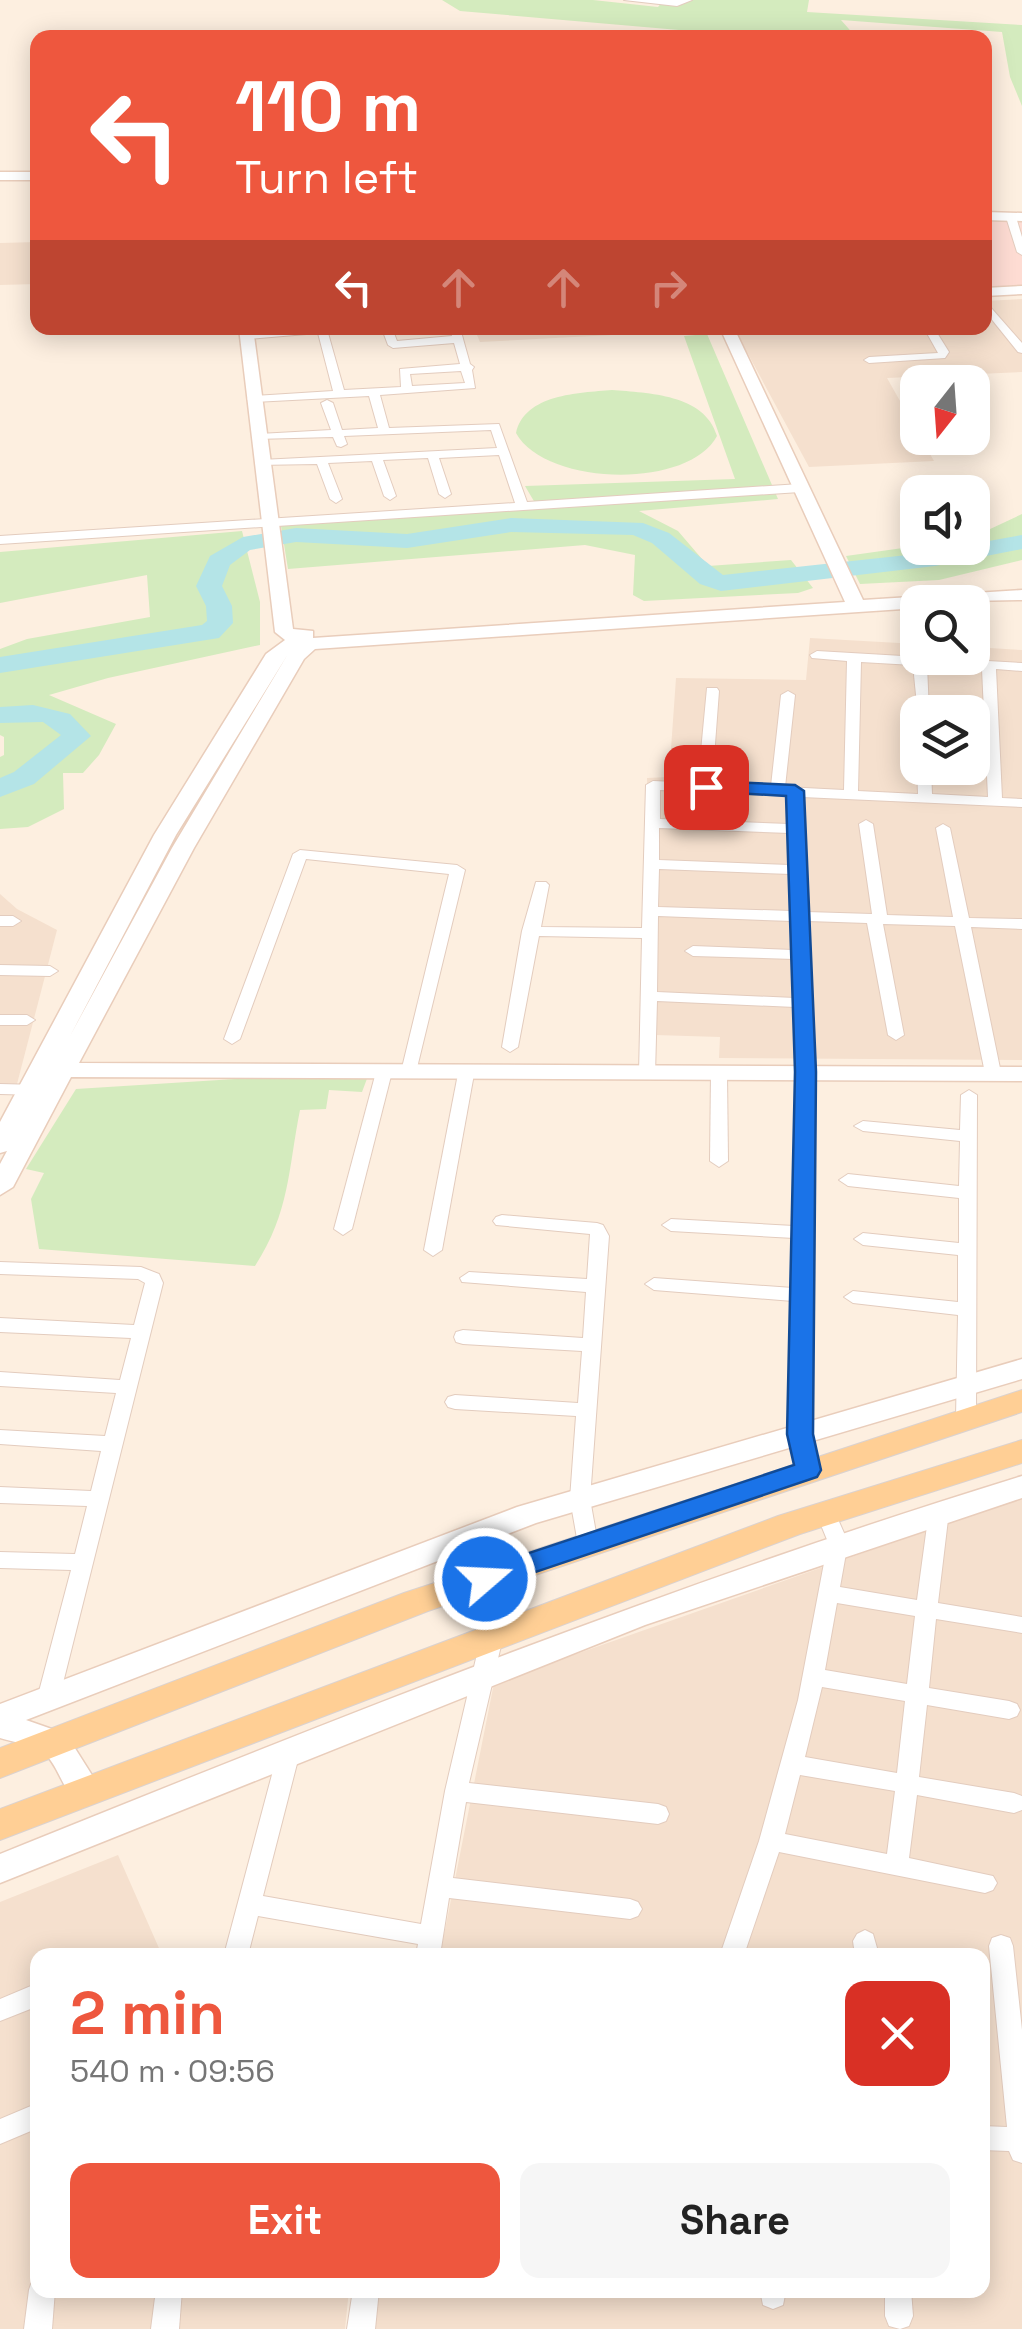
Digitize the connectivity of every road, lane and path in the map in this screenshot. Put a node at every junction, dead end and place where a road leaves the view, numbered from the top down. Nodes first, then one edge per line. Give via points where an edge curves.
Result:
1 (628, 0) edge
2 (688, 0) edge
3 (0, 176) edge
4 (30, 176) edge
5 (992, 216) edge
6 (1017, 217) edge
7 (1022, 252) edge
8 (1022, 293) edge
9 (992, 297) edge
10 (992, 308) edge
11 (1022, 331) edge
12 (1008, 332) junction
13 (246, 335) edge
14 (323, 335) edge
15 (389, 335) edge
16 (447, 335) edge
17 (458, 335) edge
18 (716, 335) edge
19 (729, 335) edge
20 (933, 335) edge
21 (1022, 350) edge
22 (870, 360) dead end
23 (469, 366) junction
24 (407, 390) junction
25 (373, 391) junction
26 (339, 394) junction
27 (254, 398) junction
28 (327, 402) dead end
29 (384, 431) junction
30 (337, 433) junction
31 (258, 437) junction
32 (504, 451) junction
33 (432, 454) junction
34 (376, 457) junction
35 (347, 458) junction
36 (321, 460) junction
37 (260, 463) junction
38 (793, 489) junction
39 (445, 494) dead end
40 (390, 496) dead end
41 (336, 499) dead end
42 (522, 505) junction
43 (267, 524) junction
44 (0, 540) edge
45 (1022, 584) edge
46 (841, 595) junction
47 (1022, 595) edge
48 (302, 642) junction
49 (817, 655) dead end
50 (854, 657) junction
51 (900, 660) edge
52 (990, 665) edge
53 (1022, 667) edge
54 (989, 675) edge
55 (712, 692) dead end
56 (788, 695) dead end
57 (925, 785) edge
58 (706, 787) junction
59 (786, 791) junction
60 (851, 794) junction
61 (925, 797) junction
62 (994, 800) junction
63 (1022, 803) edge
64 (652, 823) junction
65 (866, 824) dead end
66 (943, 828) dead end
67 (796, 830) junction
68 (652, 864) junction
69 (798, 870) junction
70 (541, 885) dead end
71 (651, 911) junction
72 (800, 916) junction
73 (877, 919) junction
74 (960, 922) junction
75 (1022, 924) edge
76 (530, 931) junction
77 (650, 933) junction
78 (693, 951) dead end
79 (801, 955) junction
80 (0, 970) edge
81 (50, 971) dead end
82 (649, 996) junction
83 (803, 1004) junction
84 (0, 1020) edge
85 (27, 1020) dead end
86 (896, 1035) dead end
87 (232, 1039) dead end
88 (510, 1047) dead end
89 (384, 1072) junction
90 (409, 1072) junction
91 (806, 1072) junction
92 (719, 1073) junction
93 (466, 1074) junction
94 (646, 1074) junction
95 (993, 1074) junction
96 (1022, 1074) edge
97 (44, 1080) junction
98 (0, 1088) edge
99 (969, 1096) dead end
100 (863, 1126) dead end
101 (969, 1136) junction
102 (0, 1144) edge
103 (719, 1161) dead end
104 (848, 1180) dead end
105 (0, 1187) edge
106 (968, 1193) junction
107 (502, 1221) dead end
108 (671, 1225) dead end
109 (344, 1230) dead end
110 (804, 1233) junction
111 (863, 1239) dead end
112 (433, 1250) dead end
113 (967, 1250) junction
114 (0, 1268) edge
115 (469, 1278) dead end
116 (654, 1284) dead end
117 (595, 1286) junction
118 (802, 1294) junction
119 (853, 1297) dead end
120 (966, 1309) junction
121 (0, 1324) edge
122 (142, 1332) junction
123 (463, 1337) dead end
124 (589, 1345) junction
125 (1022, 1369) edge
126 (0, 1379) edge
127 (129, 1387) junction
128 (965, 1401) junction
129 (1022, 1401) edge
130 (455, 1402) dead end
131 (585, 1410) junction
132 (800, 1434) junction
133 (0, 1437) edge
134 (113, 1444) junction
135 (1022, 1451) edge
136 (808, 1470) junction
137 (1022, 1487) edge
138 (0, 1495) edge
139 (99, 1499) junction
140 (580, 1499) junction
141 (940, 1511) junction
142 (832, 1528) junction
143 (588, 1544) junction
144 (0, 1560) edge
145 (83, 1562) junction
146 (827, 1594) junction
147 (925, 1609) junction
148 (1020, 1625) edge
149 (492, 1637) junction
150 (482, 1676) junction
151 (813, 1677) junction
152 (919, 1694) junction
153 (48, 1699) junction
154 (1009, 1710) dead end
155 (0, 1721) edge
156 (55, 1742) junction
157 (288, 1752) junction
158 (0, 1763) edge
159 (792, 1764) junction
160 (908, 1785) junction
161 (456, 1790) junction
162 (86, 1791) junction
163 (1014, 1803) dead end
164 (658, 1814) dead end
165 (0, 1825) edge
166 (771, 1841) junction
167 (897, 1864) junction
168 (0, 1869) edge
169 (986, 1883) dead end
170 (440, 1887) junction
171 (248, 1904) junction
172 (630, 1909) dead end
173 (429, 1946) edge
174 (1001, 1946) dead end
175 (238, 1948) edge
176 (734, 1948) edge
177 (30, 1997) edge
178 (0, 2010) edge
179 (30, 2119) edge
180 (0, 2132) edge
181 (990, 2138) edge
182 (1022, 2140) edge
183 (1022, 2151) edge
184 (41, 2298) edge
185 (167, 2298) edge
186 (365, 2298) edge
187 (38, 2329) edge
188 (165, 2329) edge
189 (361, 2329) edge

1 - 2 street
3 - 4 street
5 - 6 street
6 - 7 street
8 - 9 street
10 - 12 street
11 - 12 street
12 - 21 street
13 - 27 street
14 - 26 street
15 - 16 street via 393,346
17 - 23 street
18 - 38 street
19 - 38 street
20 - 22 street via 944,352 940,356
23 - 24 street via 471,386
23 - 24 street via 404,371
24 - 25 street
25 - 26 street
25 - 29 street
26 - 27 street
27 - 31 street
28 - 30 street
29 - 30 street
29 - 32 street via 495,426
30 - 31 street
30 - 35 street
31 - 37 street
32 - 33 street
32 - 42 street
33 - 34 street
33 - 39 street
34 - 35 street
34 - 40 street
35 - 36 street
36 - 37 street
36 - 41 street
37 - 43 street
38 - 42 street
38 - 46 street
42 - 43 street
43 - 44 street
43 - 48 street via 284,632
45 - 46 street
46 - 47 street
46 - 48 street
48 - 97 street
49 - 50 street
50 - 51 street
50 - 60 street
52 - 53 street
54 - 62 street
55 - 58 street
56 - 59 street
57 - 61 street
58 - 59 street
58 - 64 street via 653,785
59 - 60 street
59 - 67 street
60 - 61 street
61 - 62 street
62 - 63 street
64 - 67 street
64 - 68 street
65 - 73 street
66 - 74 street
67 - 69 street
68 - 69 street
68 - 71 street
69 - 72 street
70 - 76 street
71 - 72 street
71 - 77 street
72 - 73 street
72 - 79 street
73 - 74 street
73 - 86 street
74 - 75 street
74 - 95 street
76 - 77 street
76 - 88 street
77 - 82 street
78 - 79 street
79 - 83 street
80 - 81 street
82 - 83 street
82 - 94 street
83 - 91 street
84 - 85 street
87 - 90 street via 300,854 457,870
89 - 90 street
89 - 97 street
89 - 109 street
90 - 93 street
91 - 92 street
91 - 95 street
91 - 110 street
92 - 94 street
92 - 103 street
93 - 94 street
93 - 112 street
95 - 96 street
97 - 98 street
97 - 102 street
97 - 105 street
99 - 101 street
100 - 101 street
101 - 106 street
104 - 106 street
106 - 113 street
107 - 117 street via 597,1229
108 - 110 street
110 - 118 street
111 - 113 street
113 - 120 street
114 - 122 street via 147,1274 154,1283
115 - 117 street
116 - 118 street
117 - 124 street
118 - 132 street
119 - 120 street
120 - 128 street
121 - 122 street
122 - 127 street
123 - 124 street
124 - 131 street
125 - 128 street
126 - 127 street
127 - 134 street
128 - 129 main road
128 - 132 street
128 - 136 main road
130 - 131 street
131 - 140 street
132 - 136 street
132 - 140 street
133 - 134 street
134 - 139 street
135 - 142 main road
136 - 143 main road
137 - 141 street
138 - 139 street
139 - 145 street
140 - 143 street
140 - 153 street
141 - 142 street
141 - 147 street
142 - 146 street
142 - 149 main road
142 - 150 street
143 - 156 main road via 416,1602
144 - 145 street
145 - 153 street
146 - 147 street
146 - 151 street
147 - 148 street
147 - 152 street
149 - 150 street
149 - 162 main road
150 - 157 street
150 - 161 street
151 - 152 street
151 - 159 street
152 - 154 street
152 - 160 street
153 - 155 street
155 - 156 street
156 - 158 main road
156 - 162 street
157 - 168 street
157 - 171 street
159 - 160 street
159 - 166 street
160 - 163 street
160 - 167 street
161 - 164 street
161 - 170 street
162 - 165 main road
166 - 167 street
166 - 176 street
167 - 169 street
170 - 172 street
170 - 173 street
171 - 173 street
171 - 175 street
174 - 182 street
177 - 178 street
179 - 180 street
181 - 182 street
182 - 183 street
184 - 187 street
185 - 188 street
186 - 189 street

